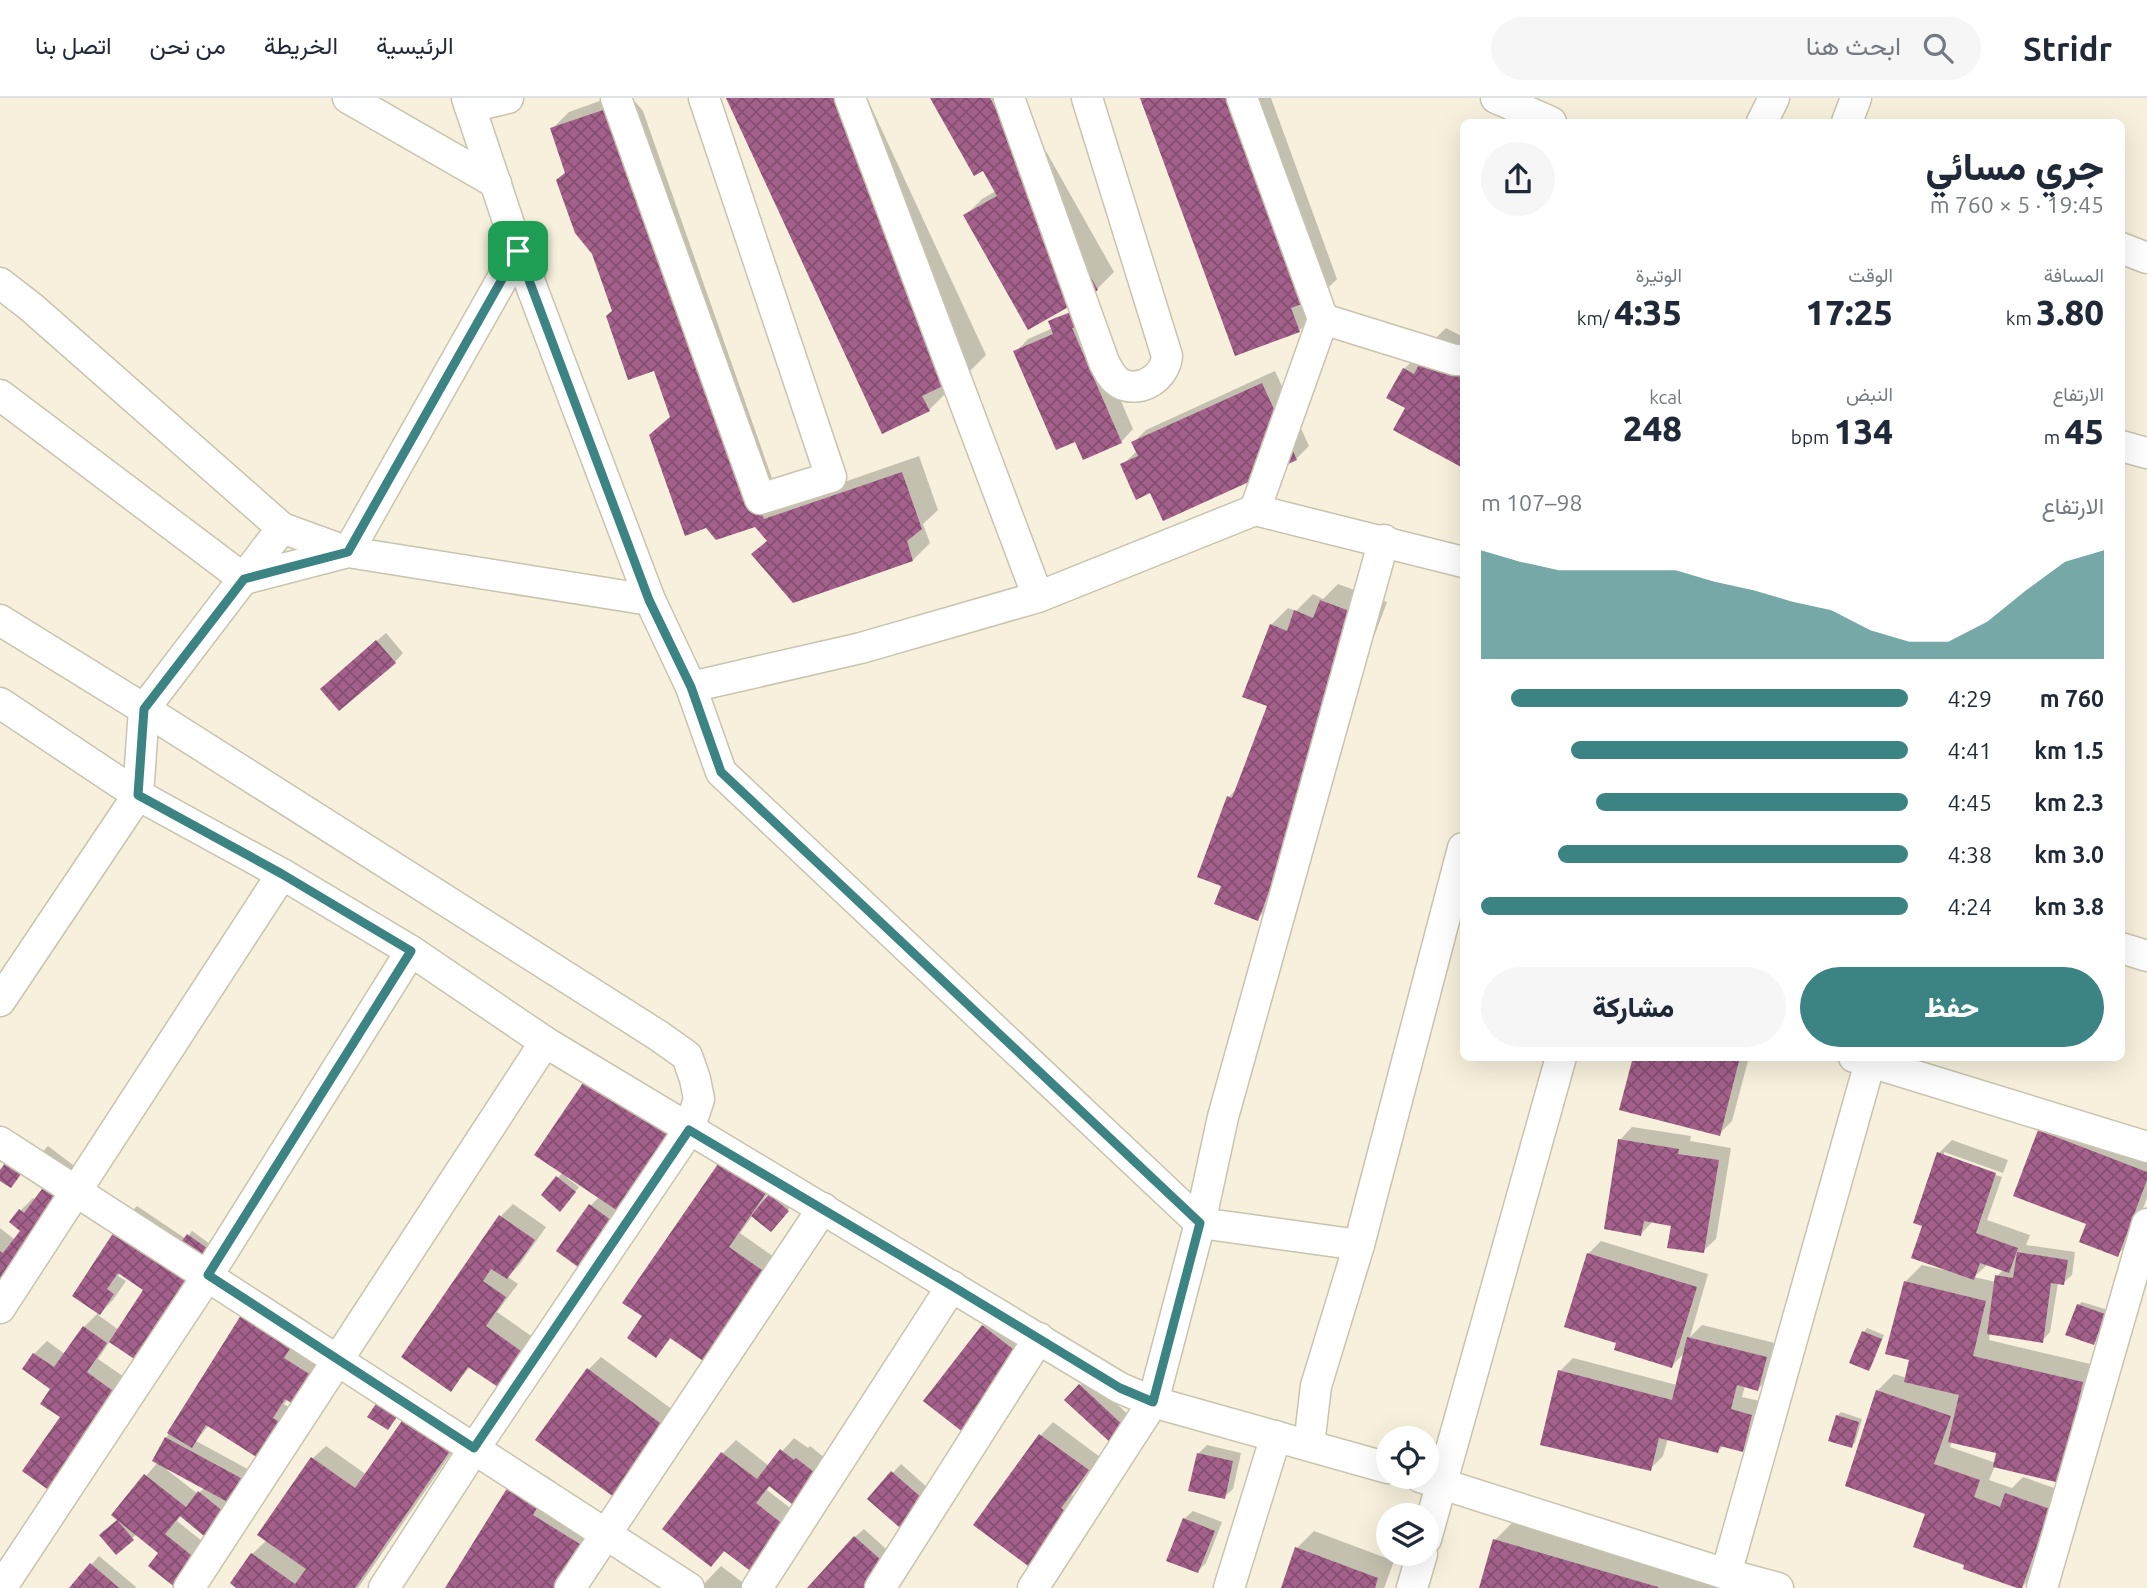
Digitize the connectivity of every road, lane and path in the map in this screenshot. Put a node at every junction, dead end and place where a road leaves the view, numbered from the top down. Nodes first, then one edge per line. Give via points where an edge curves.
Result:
1 (348, 98) edge
2 (508, 98) edge
3 (616, 98) edge
4 (704, 98) edge
5 (850, 98) edge
6 (1009, 98) edge
7 (1087, 98) edge
8 (1242, 98) edge
9 (1496, 98) edge
10 (1774, 98) edge
11 (1856, 98) edge
12 (469, 103) edge
13 (1544, 119) edge
14 (1764, 119) edge
15 (1847, 119) edge
16 (496, 183) junction
17 (2125, 250) edge
18 (518, 251) junction
19 (2147, 258) edge
20 (0, 283) edge
21 (1322, 319) junction
22 (1460, 360) edge
23 (0, 395) edge
24 (2125, 447) edge
25 (2147, 453) edge
26 (1255, 510) junction
27 (282, 528) junction
28 (1384, 540) junction
29 (348, 552) junction
30 (1460, 561) edge
31 (244, 579) junction
32 (1038, 597) junction
33 (649, 600) junction
34 (0, 620) edge
35 (691, 687) junction
36 (2, 708) edge
37 (144, 709) junction
38 (138, 795) junction
39 (1460, 859) edge
40 (282, 874) junction
41 (2125, 949) edge
42 (411, 951) junction
43 (2147, 956) edge
44 (0, 1001) edge
45 (545, 1042) junction
46 (1560, 1061) edge
47 (1861, 1061) edge
48 (1868, 1061) edge
49 (689, 1130) junction
50 (0, 1142) edge
51 (2147, 1147) edge
52 (76, 1190) junction
53 (823, 1208) junction
54 (1200, 1223) junction
55 (2147, 1224) edge
56 (1359, 1245) junction
57 (208, 1275) junction
58 (952, 1286) junction
59 (0, 1308) edge
60 (1039, 1338) junction
61 (337, 1360) junction
62 (1153, 1402) junction
63 (1276, 1436) junction
64 (1309, 1445) junction
65 (474, 1448) junction
66 (1439, 1454) edge
67 (1376, 1465) edge
68 (1439, 1483) edge
69 (606, 1534) junction
70 (1418, 1566) edge
71 (1727, 1574) junction
72 (1, 1588) edge
73 (189, 1588) edge
74 (384, 1588) edge
75 (570, 1588) edge
76 (689, 1588) edge
77 (757, 1588) edge
78 (880, 1588) edge
79 (1033, 1588) edge
80 (1229, 1588) edge
81 (1412, 1588) edge
82 (1778, 1588) edge
83 (2042, 1588) edge

1 - 16 street
2 - 12 street
3 - 4 street via 760,499 831,477
5 - 32 street
6 - 7 street via 1104,362 1122,384 1138,386 1160,374 1167,356
8 - 21 street
9 - 13 street
10 - 14 street
11 - 15 street
12 - 16 street
16 - 18 street
17 - 19 street
18 - 29 street
18 - 33 street
20 - 27 street
21 - 22 street
21 - 26 street
23 - 31 street
24 - 25 street
26 - 28 street
26 - 32 street
27 - 29 street
27 - 31 street
28 - 30 street
28 - 54 street via 1223,1116
29 - 31 street
29 - 33 street
31 - 37 street
32 - 35 street via 861,649
33 - 35 street
34 - 37 street
35 - 54 street via 721,772
36 - 38 street
37 - 38 street
37 - 49 street via 687,1056 699,1098
38 - 40 street
38 - 44 street
39 - 56 street
40 - 42 street
40 - 52 street
41 - 43 street
42 - 45 street
42 - 57 street
45 - 49 street
45 - 61 street
46 - 66 street
47 - 71 street
48 - 51 street
49 - 53 street
49 - 65 street
50 - 52 street
52 - 57 street
52 - 59 street
53 - 58 street
53 - 69 street
54 - 56 street
54 - 62 street
55 - 83 street
56 - 64 street via 1316,1386
57 - 61 street
57 - 72 street
58 - 60 street
58 - 77 street
60 - 62 street via 1120,1388
60 - 78 street
61 - 65 street
61 - 73 street
62 - 63 street
62 - 79 street
63 - 64 street
63 - 80 street
64 - 67 street
65 - 69 street
65 - 74 street
68 - 71 street
69 - 75 street
69 - 76 street
70 - 81 street
71 - 82 street

